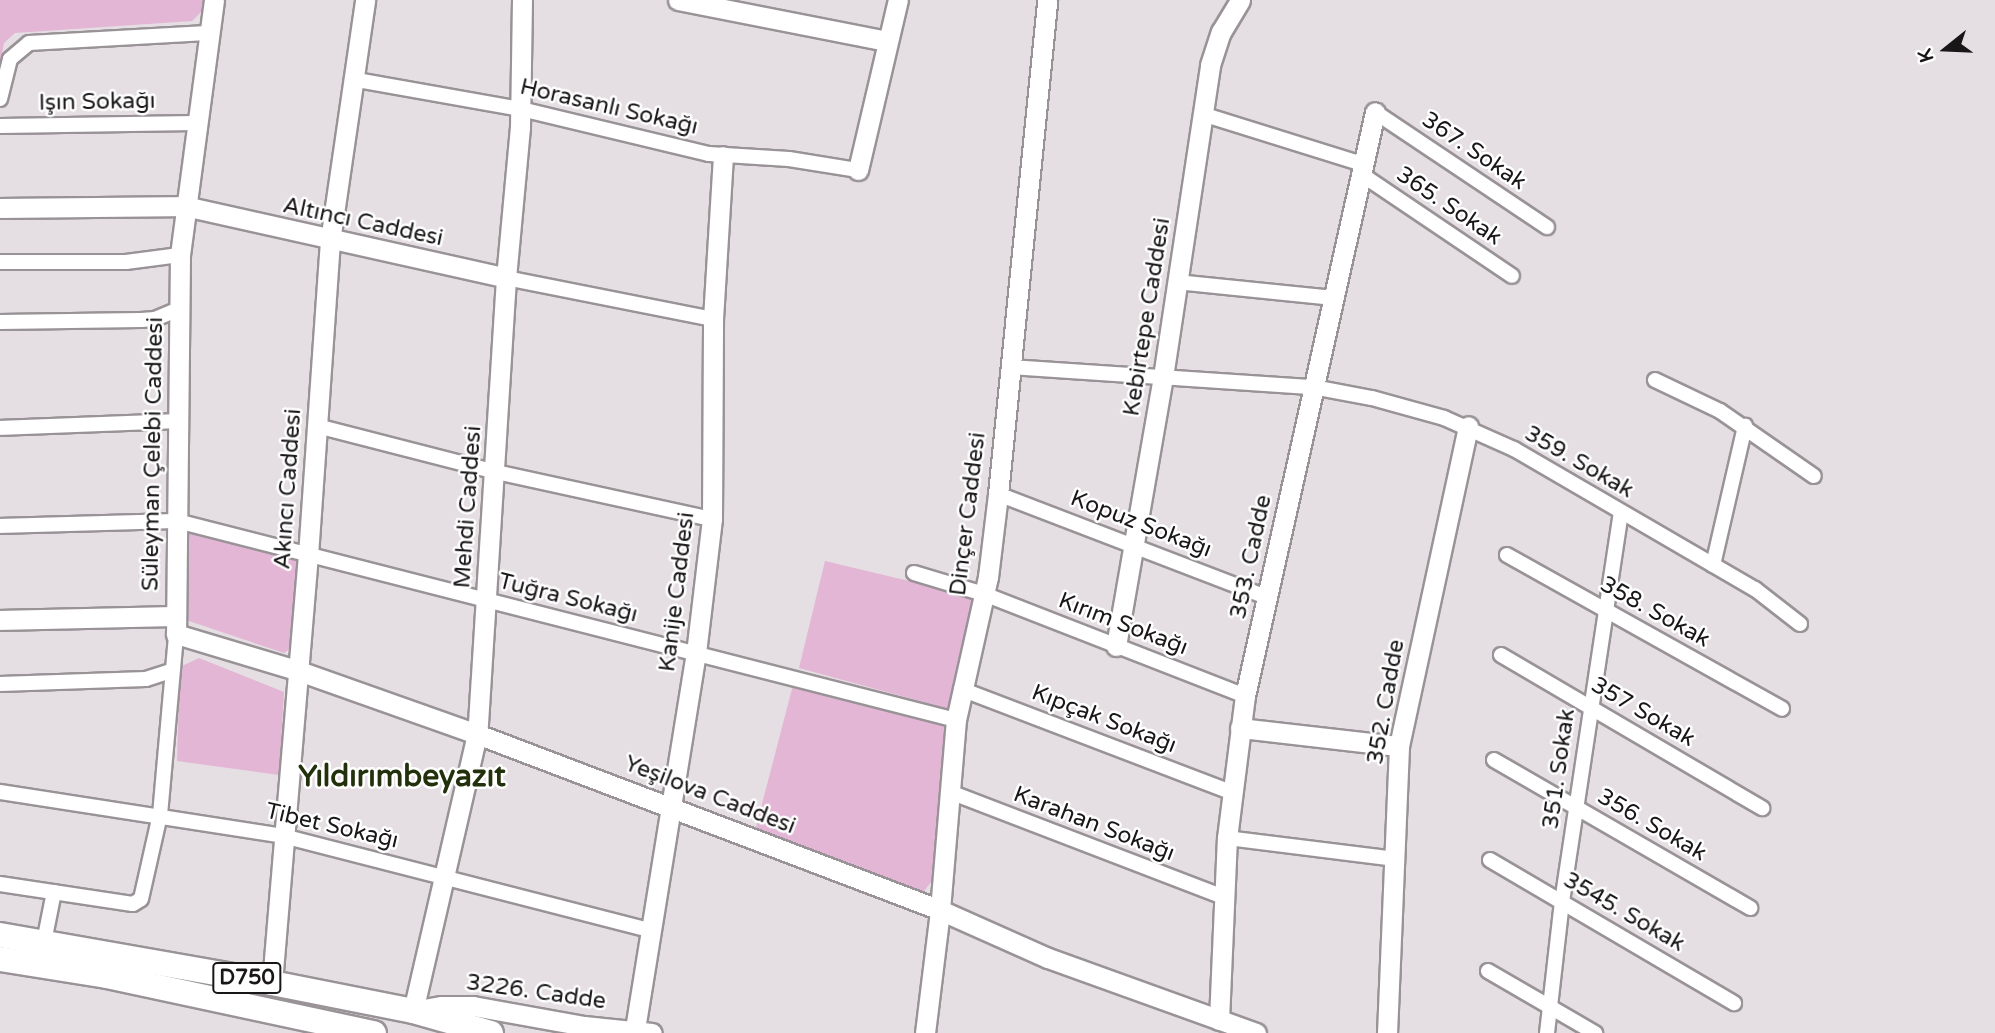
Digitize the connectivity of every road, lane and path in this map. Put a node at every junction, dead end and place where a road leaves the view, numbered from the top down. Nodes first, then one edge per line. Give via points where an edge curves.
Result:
1 (214, 0) edge
2 (365, 0) edge
3 (522, 0) edge
4 (678, 0) edge
5 (898, 0) edge
6 (1047, 0) edge
7 (1240, 0) edge
8 (207, 33) junction
9 (887, 41) junction
10 (352, 79) junction
11 (0, 99) edge
12 (521, 110) junction
13 (1375, 112) joint
14 (1202, 114) junction
15 (195, 122) junction
16 (0, 126) edge
17 (723, 156) junction
18 (1362, 169) junction
19 (858, 170) joint
20 (185, 206) junction
21 (0, 208) edge
22 (1547, 227) dead end
23 (330, 241) junction
24 (180, 255) junction
25 (0, 262) edge
26 (1512, 276) dead end
27 (506, 278) junction
28 (1176, 282) junction
29 (1334, 298) junction
30 (179, 309) junction
31 (713, 319) junction
32 (0, 322) edge
33 (1010, 367) junction
34 (1163, 377) junction
35 (1655, 380) dead end
36 (1313, 387) junction
37 (179, 421) junction
38 (317, 426) junction
39 (1468, 426) junction
40 (1745, 426) junction
41 (0, 428) edge
42 (496, 472) junction
43 (1814, 476) dead end
44 (998, 494) junction
45 (1621, 513) junction
46 (712, 519) junction
47 (177, 521) junction
48 (0, 526) edge
49 (1135, 546) junction
50 (308, 555) junction
51 (1507, 555) dead end
52 (1713, 565) junction
53 (914, 573) dead end
54 (985, 594) junction
55 (1267, 597) junction
56 (486, 601) junction
57 (1605, 610) junction
58 (0, 621) edge
59 (1800, 624) dead end
60 (176, 625) junction
61 (1116, 646) junction
62 (696, 653) junction
63 (1501, 655) dead end
64 (173, 670) junction
65 (296, 670) junction
66 (0, 684) edge
67 (961, 689) junction
68 (1245, 696) junction
69 (1591, 708) junction
70 (1782, 709) dead end
71 (956, 720) junction
72 (1240, 728) junction
73 (477, 734) junction
74 (1399, 746) junction
75 (1494, 760) dead end
76 (0, 792) edge
77 (950, 792) junction
78 (1231, 792) junction
79 (670, 806) junction
80 (1576, 807) junction
81 (1762, 808) dead end
82 (160, 815) junction
83 (283, 836) junction
84 (1227, 838) junction
85 (1395, 859) junction
86 (1490, 860) dead end
87 (447, 876) junction
88 (0, 884) edge
89 (54, 892) junction
90 (1223, 897) junction
91 (1562, 902) junction
92 (1750, 908) dead end
93 (940, 910) junction
94 (649, 930) junction
95 (0, 935) edge
96 (44, 942) junction
97 (0, 959) edge
98 (1488, 971) dead end
99 (272, 982) junction
100 (1734, 1003) dead end
101 (1549, 1008) junction
102 (413, 1011) junction
103 (1219, 1020) junction
104 (644, 1031) edge
105 (374, 1033) edge
106 (491, 1033) edge
107 (925, 1033) edge
108 (1256, 1033) edge
109 (1387, 1033) edge
110 (1547, 1033) edge
111 (1595, 1033) edge

1 - 8 street, Süleyman Çelebi Caddesi
2 - 10 street, Akıncı Caddesi
3 - 12 street, Mehdi Caddesi
4 - 9 street
5 - 9 street
6 - 33 street, Dinçer Caddesi
7 - 14 street, Kebirtepe Caddesi via 1215,47
8 - 11 street via 29,43 10,59
8 - 15 street, Süleyman Çelebi Caddesi
9 - 19 street
10 - 12 street, Horasanlı Sokağı
10 - 23 street, Akıncı Caddesi
12 - 17 street, Horasanlı Sokağı
12 - 27 street, Mehdi Caddesi
13 - 18 street, 353. Cadde
13 - 22 street, 367. Sokak
14 - 18 street, 365. Sokak
14 - 28 street, Kebirtepe Caddesi
15 - 16 street, Işın Sokağı
15 - 20 street, Süleyman Çelebi Caddesi
17 - 19 street, Horasanlı Sokağı via 779,158
17 - 31 street, Kanije Caddesi
18 - 26 street, 365. Sokak
18 - 29 street, 353. Cadde
20 - 21 street, Altıncı Caddesi
20 - 23 street, Altıncı Caddesi
20 - 24 street, Süleyman Çelebi Caddesi
23 - 27 street, Altıncı Caddesi
23 - 38 street, Akıncı Caddesi
24 - 25 street via 126,262
24 - 30 street, Süleyman Çelebi Caddesi
27 - 31 street, Altıncı Caddesi
27 - 42 street, Mehdi Caddesi
28 - 29 street
28 - 34 street, Kebirtepe Caddesi
29 - 36 street, 353. Cadde
30 - 32 street via 155,319
30 - 37 street, Süleyman Çelebi Caddesi
31 - 46 street, Kanije Caddesi
33 - 34 street, 359. Sokak
33 - 44 street, Dinçer Caddesi
34 - 36 street, 359. Sokak
34 - 49 street, Kebirtepe Caddesi
35 - 40 street
36 - 39 street, 359. Sokak via 1372,398
36 - 55 street, 353. Cadde
37 - 41 street
37 - 47 street, Süleyman Çelebi Caddesi
38 - 42 street
38 - 50 street, Akıncı Caddesi
39 - 45 street, 359. Sokak
39 - 74 street, 352. Cadde
40 - 43 street
40 - 52 street
42 - 46 street
42 - 56 street, Mehdi Caddesi
44 - 49 street, Kopuz Sokağı
44 - 54 street, Dinçer Caddesi
45 - 52 street, 359. Sokak
45 - 57 street, 351. Sokak
46 - 62 street, Kanije Caddesi
47 - 48 street, Tuğra Sokağı
47 - 50 street, Tuğra Sokağı
47 - 60 street, Süleyman Çelebi Caddesi
49 - 55 street, Kopuz Sokağı
49 - 61 street, Kebirtepe Caddesi
50 - 56 street, Tuğra Sokağı
50 - 65 street, Akıncı Caddesi
51 - 57 street, 358. Sokak
52 - 59 street, 359. Sokak via 1778,604
53 - 54 street, Kırım Sokağı
54 - 61 street, Kırım Sokağı
54 - 67 street, Dinçer Caddesi
55 - 68 street, 353. Cadde
56 - 62 street, Tuğra Sokağı
56 - 73 street, Mehdi Caddesi
57 - 69 street, 351. Sokak
57 - 70 street, 358. Sokak
58 - 60 street, Yeşilova Caddesi
60 - 64 street, Süleyman Çelebi Caddesi
60 - 65 street, Yeşilova Caddesi
61 - 68 street, Kırım Sokağı
62 - 71 street, Tuğra Sokağı
62 - 79 street, Kanije Caddesi
63 - 69 street, 357 Sokak
64 - 66 street via 146,680
64 - 82 street, Süleyman Çelebi Caddesi
65 - 73 street, Yeşilova Caddesi
65 - 83 street, Akıncı Caddesi
67 - 71 street, Dinçer Caddesi
67 - 78 street, Kıpçak Sokağı
68 - 72 street, 353. Cadde
69 - 80 street, 351. Sokak
69 - 81 street, 357 Sokak
71 - 77 street, Dinçer Caddesi
72 - 74 street
72 - 78 street, 353. Cadde
73 - 79 street, Yeşilova Caddesi
73 - 87 street, Mehdi Caddesi
74 - 85 street, 352. Cadde
75 - 80 street, 356. Sokak
76 - 82 street, Tibet Sokağı
77 - 90 street, Karahan Sokağı
77 - 93 street, Dinçer Caddesi
78 - 84 street, 353. Cadde
79 - 93 street, Yeşilova Caddesi
79 - 94 street, Kanije Caddesi
80 - 91 street, 351. Sokak
80 - 92 street, 356. Sokak
82 - 83 street, Tibet Sokağı
82 - 89 street, Süleyman Çelebi Caddesi via 145,890 133,904
83 - 87 street, Tibet Sokağı
83 - 99 street, Akıncı Caddesi
84 - 85 street
84 - 90 street, 353. Cadde
85 - 109 street, 352. Cadde
86 - 91 street, 3545. Sokak
87 - 94 street, Tibet Sokağı
87 - 102 street, Mehdi Caddesi
88 - 89 street
89 - 96 street
90 - 103 street, 353. Cadde
91 - 100 street, 3545. Sokak
91 - 101 street, 351. Sokak
93 - 103 street, Yeşilova Caddesi via 1030,951
93 - 107 street, Dinçer Caddesi
94 - 104 street, Kanije Caddesi
95 - 96 highway, D750
96 - 99 highway, D750
97 - 105 highway, D750 via 107,976
98 - 101 street
99 - 102 highway, D750
101 - 110 street, 351. Sokak
101 - 111 street
102 - 104 street, 3226. Cadde via 465,1006
102 - 106 highway, D750
103 - 108 street, Yeşilova Caddesi

